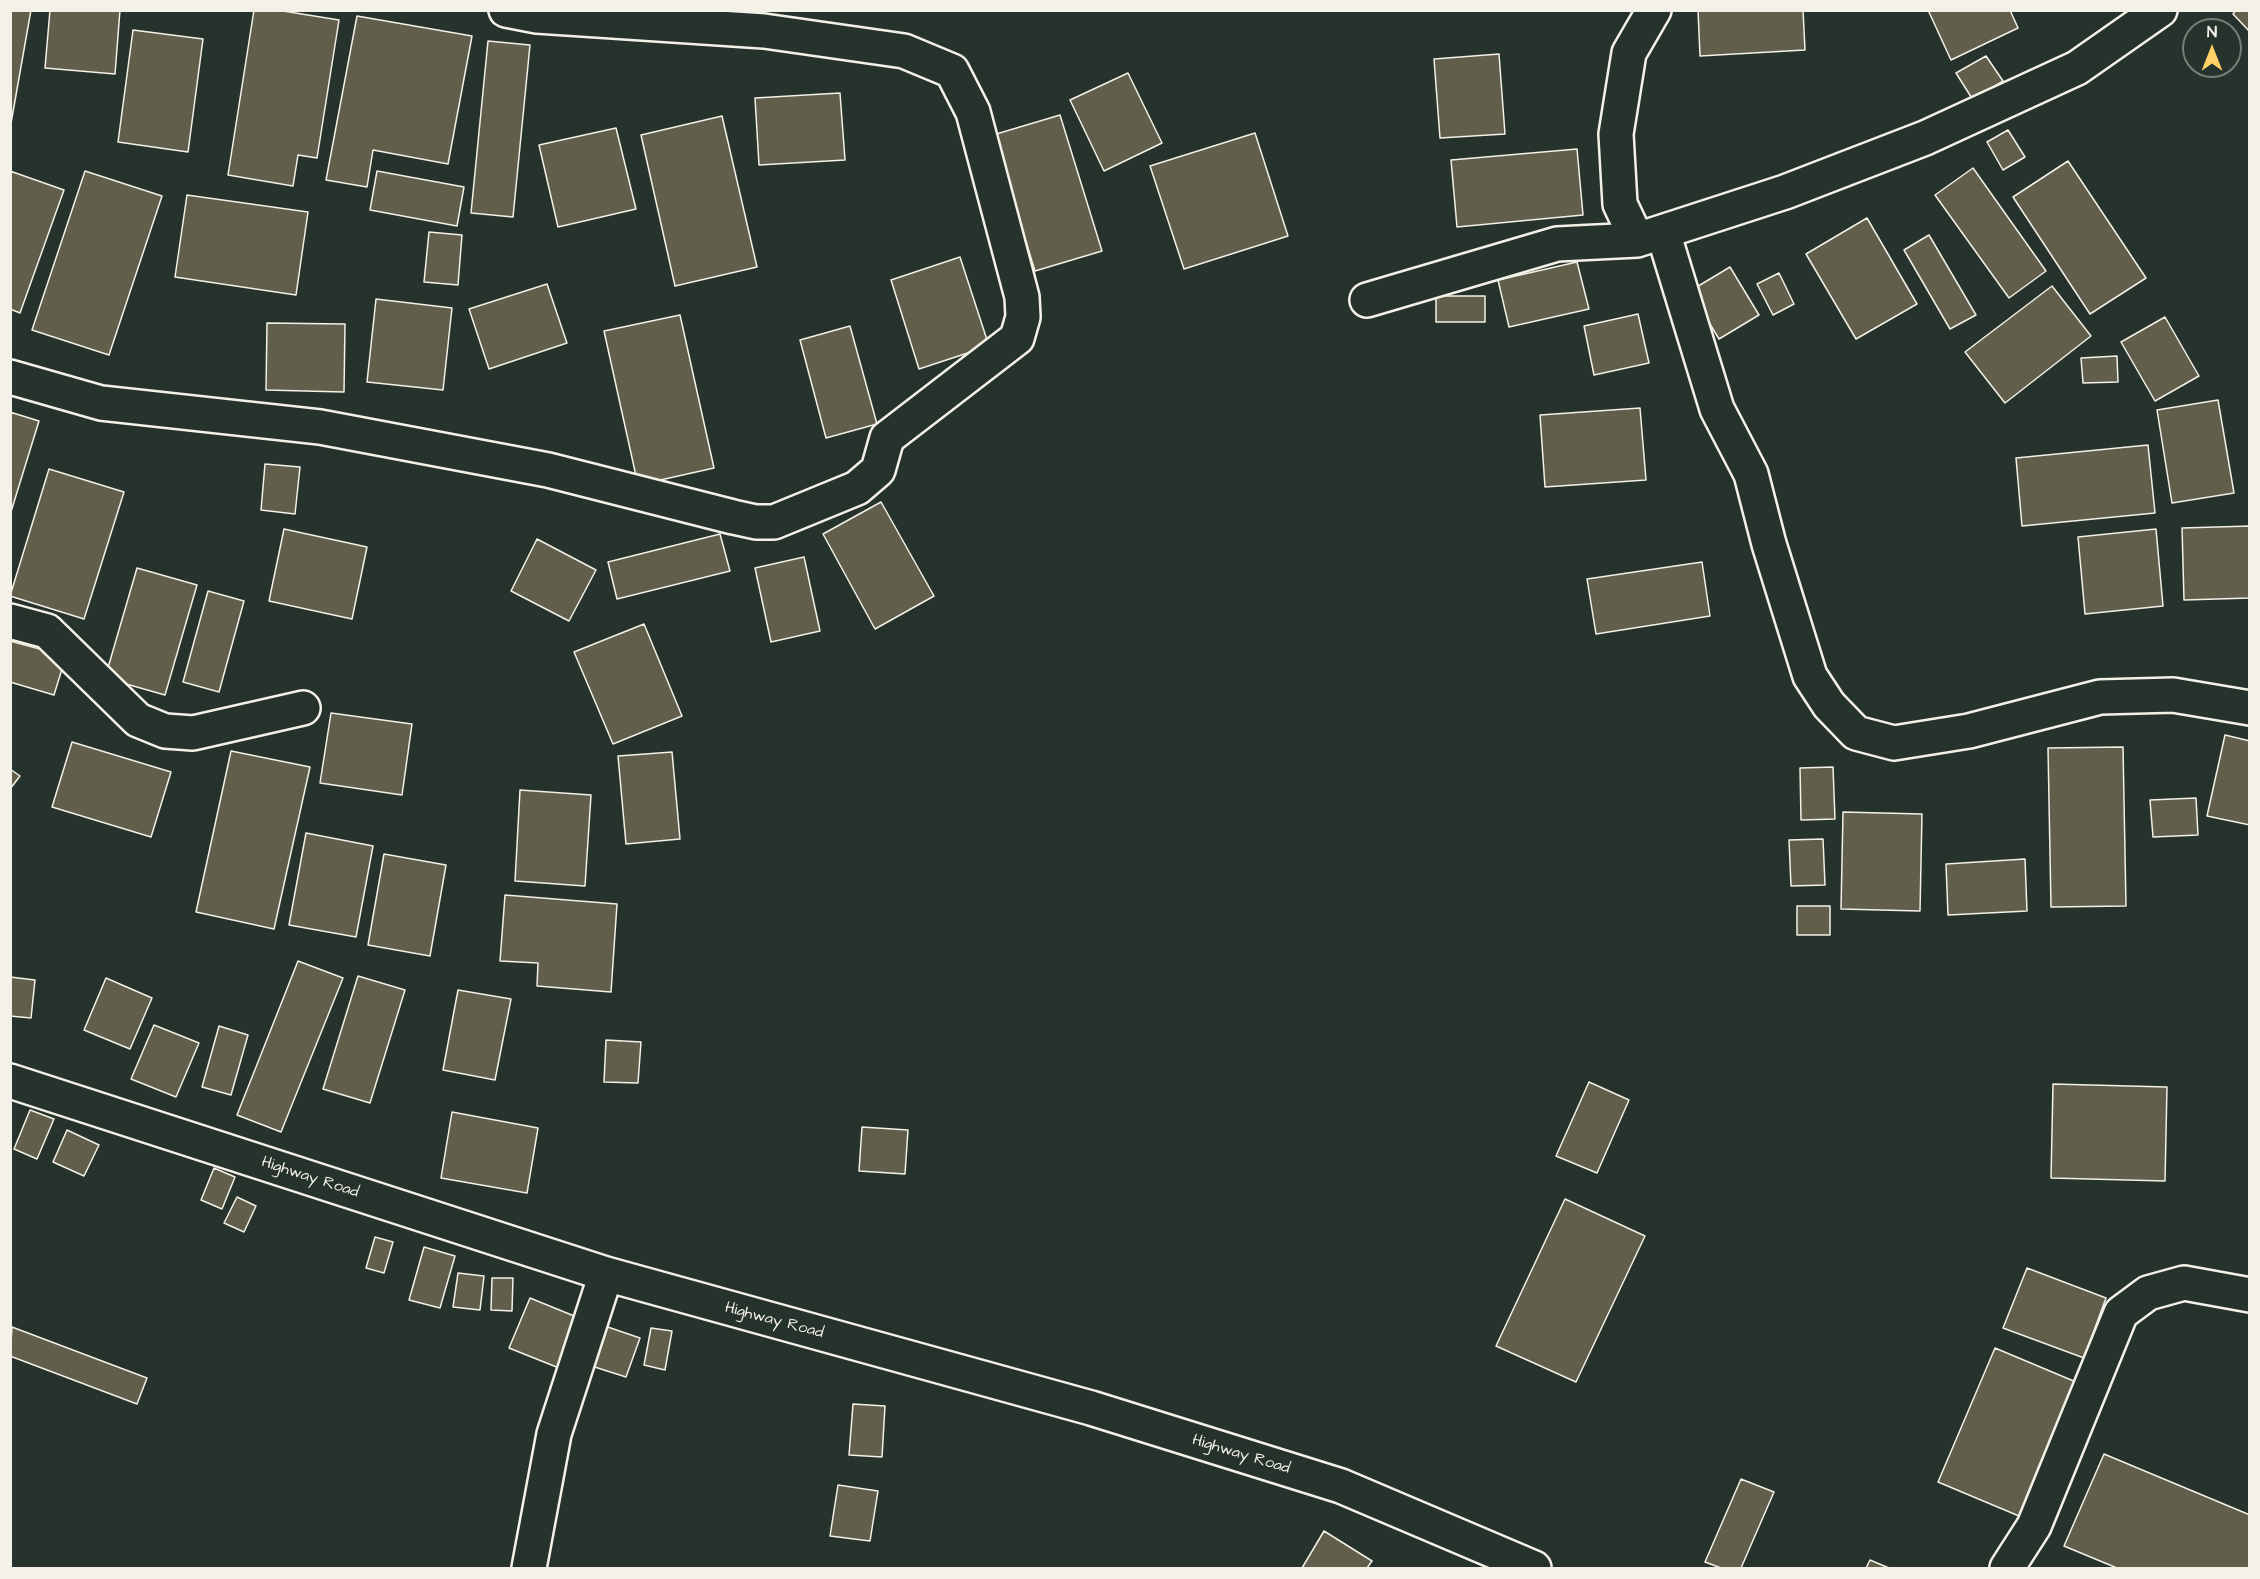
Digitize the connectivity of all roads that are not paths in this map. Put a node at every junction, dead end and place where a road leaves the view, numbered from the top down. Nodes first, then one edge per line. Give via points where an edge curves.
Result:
1 (506, 10) edge
2 (1654, 10) edge
3 (2160, 10) edge
4 (1650, 236) junction
5 (1367, 300) dead end
6 (10, 377) edge
7 (10, 621) edge
8 (303, 708) dead end
9 (2250, 708) edge
10 (10, 1081) edge
11 (606, 1274) junction
12 (2250, 1295) edge
13 (530, 1569) edge
14 (1534, 1569) edge
15 (2007, 1569) edge

1 - 6 street via 537,16 787,34 904,51 952,71 973,112 1022,297 1023,317 1017,338 887,438 878,470 857,488 774,522 733,517 548,470 320,427 101,403
2 - 4 street via 1629,53 1616,134 1620,204
3 - 4 street via 2076,68 1925,138 1785,192
4 - 5 street via 1557,244
4 - 9 street via 1717,409 1751,474 1768,544 1810,676 1829,705 1856,733 1894,742 1969,731 2100,697 2173,695
7 - 8 street via 47,631 138,720 165,731 193,733
10 - 11 street, Highway Road
11 - 13 street via 554,1434
11 - 14 street, Highway Road via 1091,1408 1341,1486
12 - 15 street via 2184,1283 2148,1293 2121,1313 2034,1526

